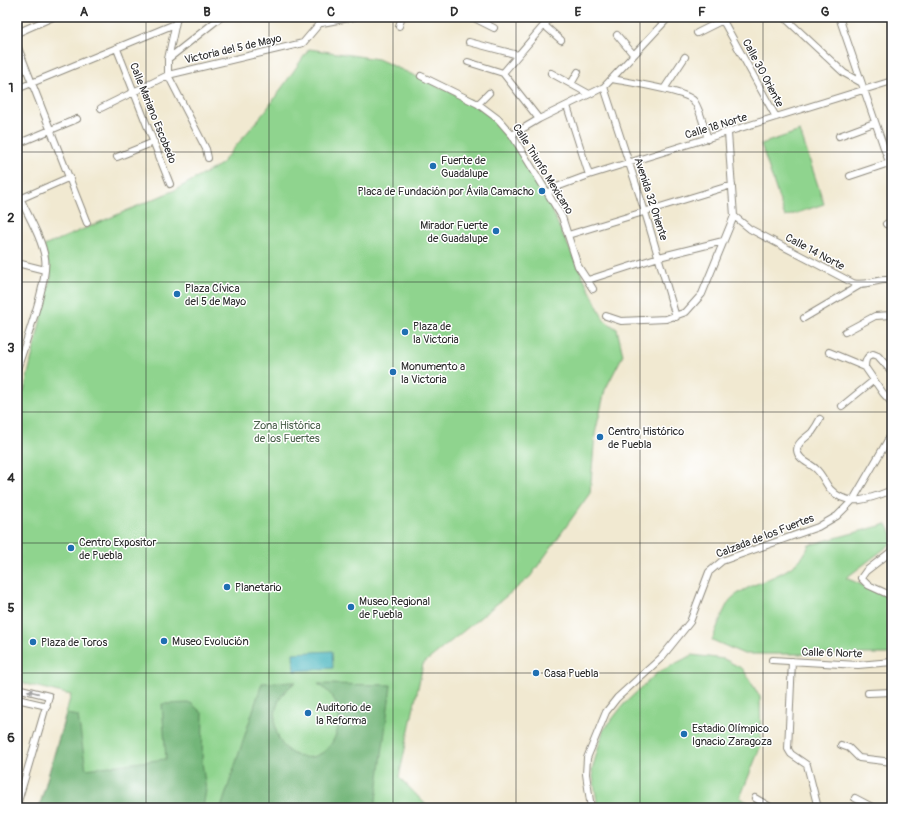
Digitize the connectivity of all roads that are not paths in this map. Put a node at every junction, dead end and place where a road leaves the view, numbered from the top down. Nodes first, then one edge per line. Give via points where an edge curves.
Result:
1 (53, 17) edge
2 (177, 17) edge
3 (221, 17) edge
4 (325, 17) edge
5 (354, 17) edge
6 (402, 17) edge
7 (472, 17) edge
8 (669, 17) edge
9 (784, 17) edge
10 (839, 17) edge
11 (724, 19) edge
12 (546, 20) edge
13 (322, 23) junction
14 (175, 24) junction
15 (399, 26) dead end
16 (494, 28) dead end
17 (17, 33) edge
18 (697, 33) dead end
19 (617, 35) dead end
20 (561, 40) dead end
21 (469, 42) dead end
22 (17, 45) edge
23 (117, 49) junction
24 (633, 54) junction
25 (518, 55) junction
26 (685, 57) dead end
27 (168, 59) junction
28 (468, 62) dead end
29 (578, 72) dead end
30 (503, 73) junction
31 (551, 73) dead end
32 (168, 75) junction
33 (421, 76) dead end
34 (612, 79) junction
35 (892, 81) edge
36 (33, 82) junction
37 (860, 82) junction
38 (571, 84) junction
39 (604, 87) junction
40 (17, 89) edge
41 (664, 90) junction
42 (863, 90) junction
43 (134, 93) junction
44 (489, 93) dead end
45 (589, 94) junction
46 (478, 104) junction
47 (567, 106) junction
48 (101, 108) dead end
49 (776, 118) junction
50 (77, 119) dead end
51 (539, 119) junction
52 (874, 123) junction
53 (51, 130) junction
54 (728, 133) junction
55 (512, 135) junction
56 (839, 136) dead end
57 (708, 139) junction
58 (154, 142) junction
59 (17, 144) edge
60 (117, 157) dead end
61 (208, 158) dead end
62 (629, 163) junction
63 (890, 163) edge
64 (892, 171) edge
65 (589, 175) junction
66 (850, 176) dead end
67 (70, 178) junction
68 (170, 184) dead end
69 (732, 185) junction
70 (17, 191) edge
71 (548, 193) junction
72 (20, 199) junction
73 (645, 212) junction
74 (734, 216) junction
75 (87, 223) dead end
76 (568, 235) junction
77 (723, 240) junction
78 (659, 257) junction
79 (17, 263) edge
80 (46, 268) junction
81 (588, 280) junction
82 (892, 280) edge
83 (860, 285) junction
84 (593, 289) dead end
85 (892, 315) edge
86 (606, 316) dead end
87 (676, 317) junction
88 (804, 318) dead end
89 (845, 332) dead end
90 (829, 352) dead end
91 (865, 367) junction
92 (17, 370) edge
93 (892, 372) edge
94 (874, 380) junction
95 (892, 403) edge
96 (842, 406) dead end
97 (820, 419) dead end
98 (892, 433) edge
99 (892, 490) edge
100 (853, 500) junction
101 (892, 551) edge
102 (892, 596) edge
103 (772, 660) dead end
104 (792, 661) junction
105 (892, 662) edge
106 (17, 688) edge
107 (892, 692) edge
108 (868, 693) dead end
109 (17, 700) edge
110 (46, 706) junction
111 (841, 745) dead end
112 (892, 762) edge
113 (755, 798) dead end
114 (855, 798) dead end
115 (17, 805) edge
116 (591, 808) edge
117 (772, 808) edge
118 (818, 808) edge
119 (874, 808) edge

1 - 17 street
2 - 14 street
3 - 27 street
4 - 13 street
5 - 13 street
6 - 15 street
7 - 16 street
8 - 24 street
9 - 37 street via 844,73
10 - 37 street
11 - 18 street
11 - 49 street, Calle 30 Oriente
12 - 20 street
12 - 25 street
13 - 32 street, Victoria del 5 de Mayo via 303,42
14 - 23 street
14 - 27 street
19 - 24 street
21 - 25 street
22 - 36 street
23 - 36 street
23 - 43 street, Calle Mariano Escobedo
24 - 34 street
25 - 30 street
26 - 41 street
27 - 32 street
28 - 30 street
29 - 38 street
30 - 51 street
31 - 38 street
32 - 43 street, Victoria del 5 de Mayo
32 - 61 street via 206,149
33 - 46 street, Calle Triunfo Mexicano
34 - 39 street
34 - 41 street
35 - 42 street, Calle 18 Norte
36 - 40 street
36 - 53 street
37 - 42 street
38 - 45 street
39 - 45 street
39 - 62 street, Avenida 32 Oriente
41 - 57 street via 693,100
42 - 49 street, Calle 18 Norte
42 - 52 street
43 - 48 street, Victoria del 5 de Mayo
43 - 58 street, Calle Mariano Escobedo
44 - 46 street
45 - 47 street
46 - 55 street, Calle Triunfo Mexicano via 498,119
47 - 51 street
47 - 65 street
49 - 54 street, Calle 18 Norte
50 - 53 street
51 - 55 street
52 - 56 street
52 - 63 street
53 - 59 street
53 - 67 street
54 - 57 street, Calle 18 Norte
54 - 69 street
55 - 71 street, Calle Triunfo Mexicano
57 - 62 street, Calle 18 Norte
58 - 60 street
58 - 68 street, Calle Mariano Escobedo
62 - 65 street, Calle 18 Norte
62 - 73 street, Avenida 32 Oriente
63 - 64 street
63 - 66 street
65 - 71 street, Calle 18 Norte via 554,188
67 - 72 street
67 - 75 street
69 - 73 street
69 - 74 street
70 - 72 street
71 - 76 street, Calle Triunfo Mexicano via 562,217
72 - 80 street via 42,246
73 - 76 street
73 - 78 street, Avenida 32 Oriente
74 - 77 street
74 - 83 street, Calle 14 Norte via 750,229
76 - 81 street, Calle Triunfo Mexicano via 578,266
77 - 78 street
77 - 87 street via 702,294 686,312
78 - 81 street
78 - 87 street, Avenida 32 Oriente
79 - 80 street
80 - 92 street
81 - 84 street, Calle Triunfo Mexicano
82 - 83 street
83 - 88 street
85 - 89 street via 875,316
86 - 87 street via 621,321
90 - 91 street
91 - 93 street via 865,360 873,354
91 - 94 street
94 - 95 street
94 - 96 street
97 - 100 street via 812,432 798,446 797,452 819,472 833,492
98 - 100 street, Calzada de los Fuertes
99 - 100 street via 867,500
100 - 116 street, Calzada de los Fuertes via 837,516 818,527 736,555 711,569 690,622 661,658 616,698 606,712 588,758 586,774
101 - 102 street via 861,578 868,585
103 - 104 street, Calle 6 Norte
104 - 105 street, Calle 6 Norte via 858,665
104 - 118 street via 788,750 807,765
110 -> 106 street via 49,696
107 - 108 street
109 - 110 street
110 - 115 street
111 - 112 street via 849,748 859,758
113 - 117 street
114 - 119 street

